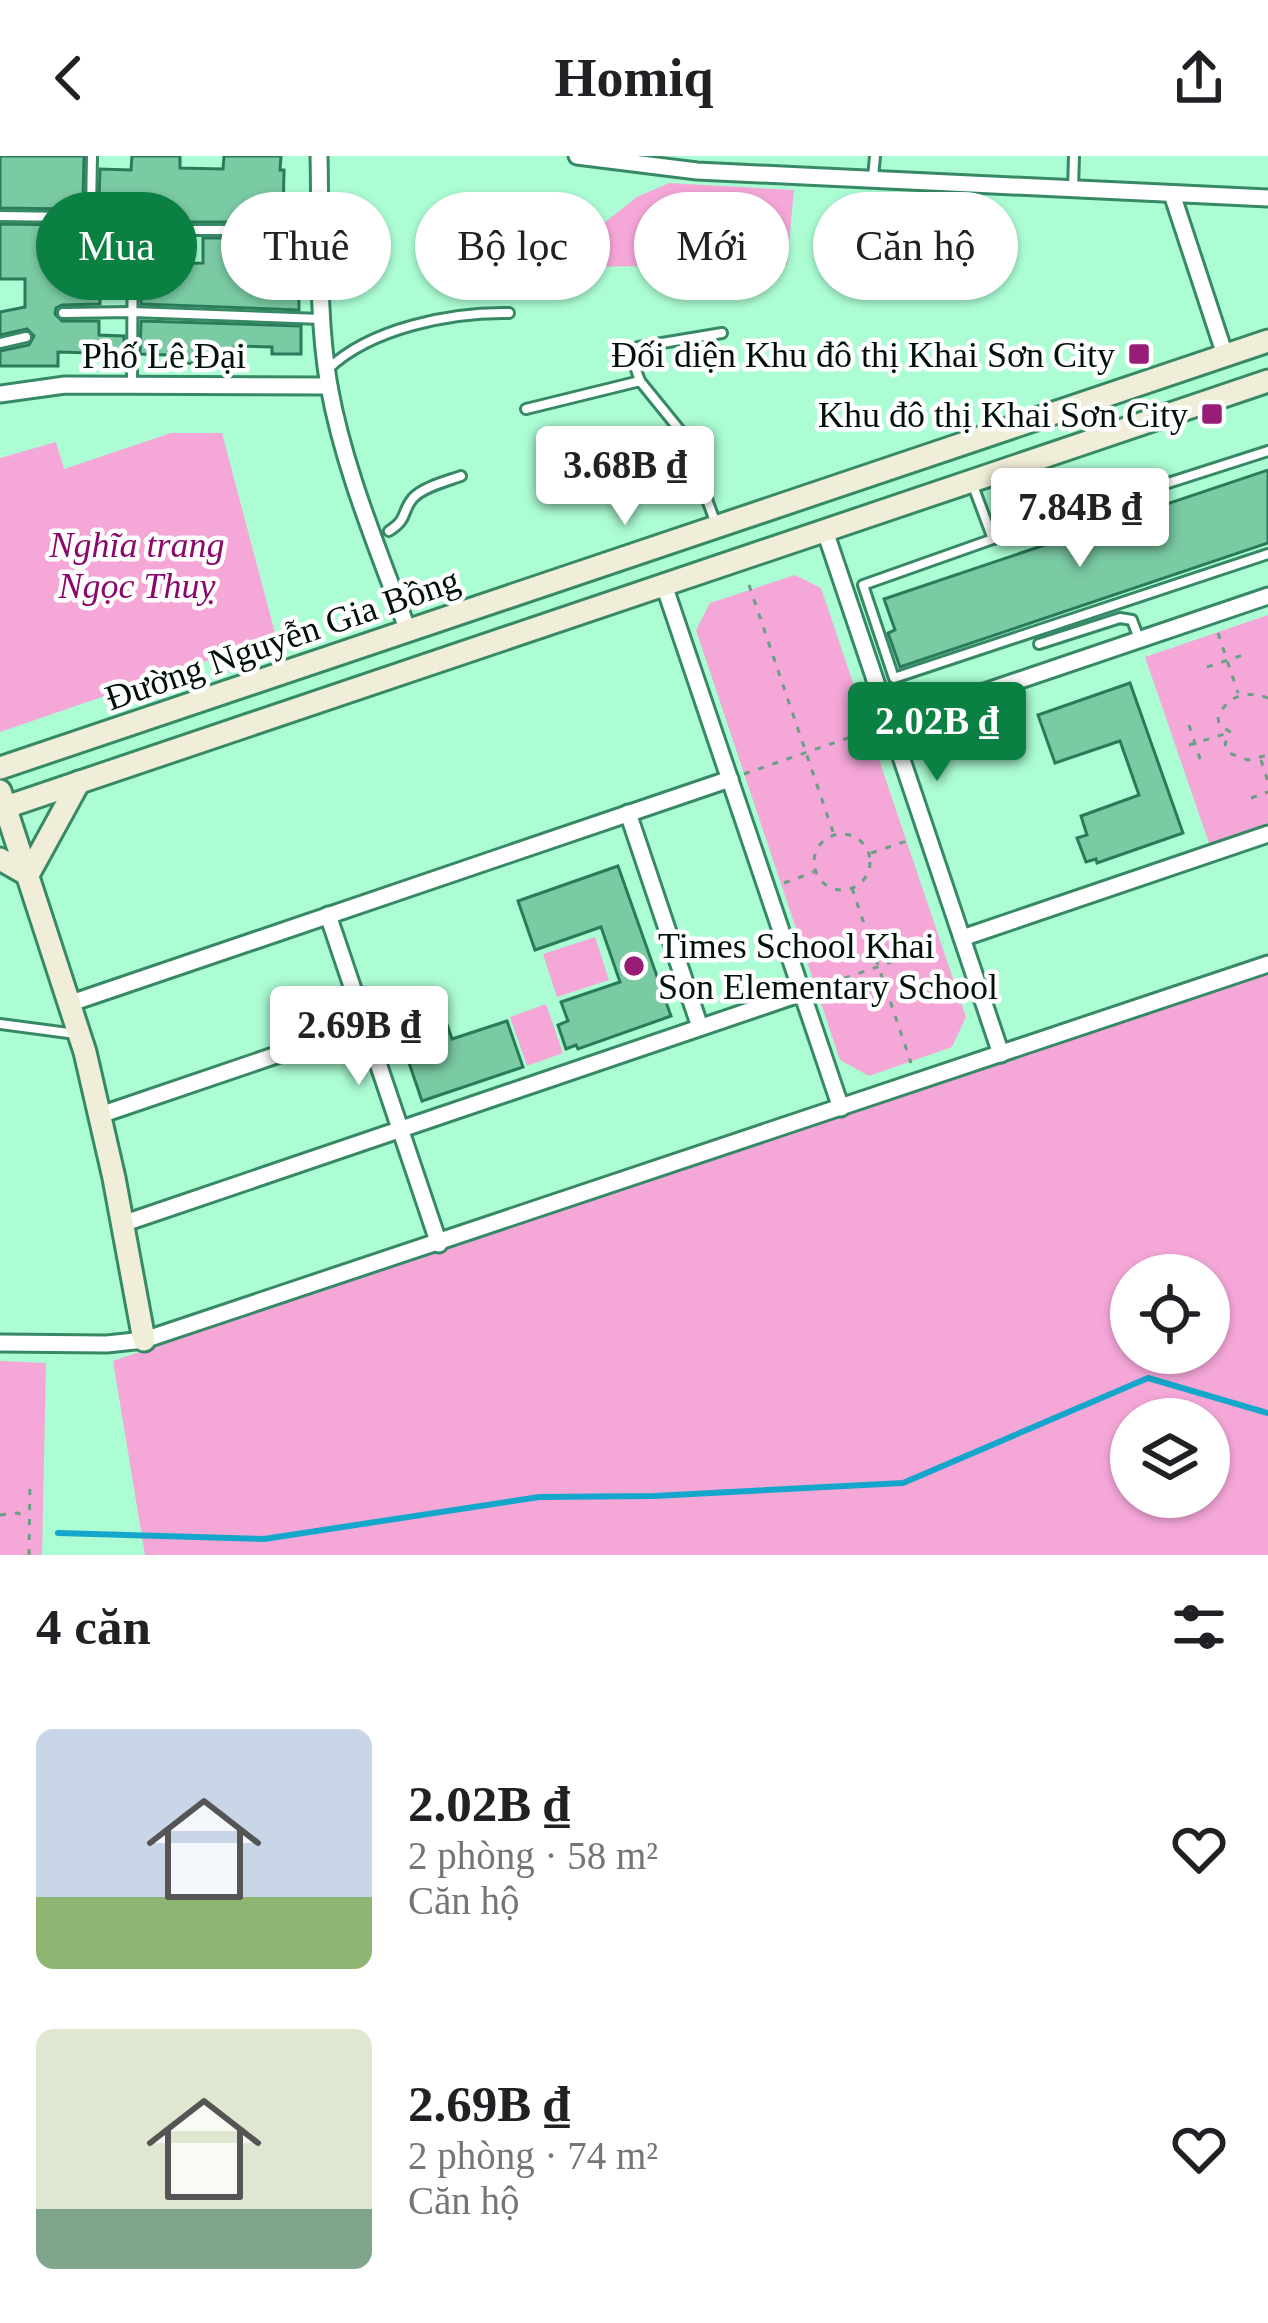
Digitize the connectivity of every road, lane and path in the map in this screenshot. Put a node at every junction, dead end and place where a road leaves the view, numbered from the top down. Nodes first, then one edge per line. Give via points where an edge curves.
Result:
1 (92, 156) edge
2 (320, 156) edge
3 (578, 156) edge
4 (875, 156) edge
5 (1073, 156) edge
6 (596, 157) edge
7 (873, 179) junction
8 (1073, 189) junction
9 (91, 192) edge
10 (320, 192) edge
11 (1172, 194) junction
12 (1268, 198) edge
13 (0, 216) edge
14 (36, 217) edge
15 (132, 300) edge
16 (322, 300) edge
17 (132, 312) junction
18 (509, 313) dead end
19 (64, 314) dead end
20 (322, 319) junction
21 (722, 333) dead end
22 (26, 337) dead end
23 (1268, 341) edge
24 (0, 343) edge
25 (1225, 355) junction
26 (328, 378) junction
27 (640, 381) junction
28 (1268, 381) edge
29 (132, 386) junction
30 (0, 394) edge
31 (526, 410) dead end
32 (1268, 451) edge
33 (461, 476) dead end
34 (972, 482) junction
35 (812, 494) junction
36 (717, 526) junction
37 (389, 531) dead end
38 (825, 531) junction
39 (993, 539) junction
40 (652, 548) junction
41 (1268, 554) edge
42 (664, 585) junction
43 (749, 585) dead end
44 (1268, 596) edge
45 (1125, 602) junction
46 (1211, 615) junction
47 (1132, 620) junction
48 (408, 631) junction
49 (1139, 639) junction
50 (1039, 644) dead end
51 (1246, 654) dead end
52 (1227, 661) junction
53 (1207, 667) dead end
54 (1239, 695) junction
55 (1268, 698) edge
56 (890, 724) junction
57 (1189, 724) dead end
58 (1230, 732) junction
59 (1192, 744) junction
60 (806, 753) junction
61 (1268, 755) edge
62 (1260, 759) junction
63 (1202, 762) dead end
64 (0, 768) edge
65 (730, 778) junction
66 (79, 782) junction
67 (1268, 782) edge
68 (1268, 792) edge
69 (1251, 798) dead end
70 (2, 803) edge
71 (628, 813) junction
72 (927, 834) junction
73 (1268, 834) edge
74 (834, 835) junction
75 (869, 854) junction
76 (0, 859) edge
77 (816, 872) junction
78 (28, 874) junction
79 (852, 888) junction
80 (767, 889) junction
81 (328, 915) junction
82 (962, 938) junction
83 (1268, 964) edge
84 (878, 967) junction
85 (802, 993) junction
86 (71, 1003) junction
87 (0, 1024) edge
88 (365, 1025) junction
89 (700, 1028) junction
90 (80, 1035) junction
91 (1001, 1054) junction
92 (917, 1082) junction
93 (841, 1108) junction
94 (100, 1115) junction
95 (400, 1130) junction
96 (122, 1224) junction
97 (439, 1244) junction
98 (144, 1340) junction
99 (0, 1343) edge
100 (30, 1480) dead end
101 (0, 1515) edge
102 (29, 1518) junction
103 (28, 1555) edge

1 - 9 lane
2 - 10 street
3 - 6 street
4 - 7 lane
5 - 8 lane
6 - 7 street
7 - 8 street
8 - 11 street
11 - 12 street
11 - 25 street
13 - 14 lane
15 - 17 lane
16 - 20 street
17 - 19 lane
17 - 20 lane
17 - 29 lane
18 - 26 lane via 424,323 339,359
20 - 26 street
21 - 27 lane via 638,347 632,358
22 - 24 lane
23 - 25 main road, Đường Nguyễn Gia Bồng
25 - 35 main road, Đường Nguyễn Gia Bồng
26 - 29 street, Phố Lê Đại
26 - 48 street
27 - 31 lane
27 - 36 lane via 682,434
28 - 34 main road, Đường Nguyễn Gia Bồng
29 - 30 street, Phố Lê Đại
32 - 39 lane
33 - 37 lane via 413,498 403,522
34 - 38 main road, Đường Nguyễn Gia Bồng
34 - 39 lane
35 - 36 main road, Đường Nguyễn Gia Bồng
35 - 38 main road
36 - 40 main road, Đường Nguyễn Gia Bồng
38 - 42 main road, Đường Nguyễn Gia Bồng
38 - 56 street
39 - 45 lane via 863,585 894,677
40 - 42 main road
40 - 48 main road, Đường Nguyễn Gia Bồng
41 - 45 lane
42 - 65 street
42 - 66 main road, Đường Nguyễn Gia Bồng
43 - 60 path
44 - 46 street
45 - 47 lane
46 - 49 street
46 - 52 path
47 - 49 lane
47 - 50 lane
48 - 64 main road, Đường Nguyễn Gia Bồng
49 - 56 street
51 - 52 path
52 - 53 path
52 - 54 path
54 - 55 path
54 - 58 path via 1218,717
56 - 60 path
56 - 72 street
57 - 59 path
58 - 59 path
58 - 62 path via 1229,753
59 - 63 path
60 - 65 path
60 - 74 path
61 - 62 path
62 - 67 path
65 - 71 street
65 - 80 street
66 - 70 main road, Đường Nguyễn Gia Bồng
66 - 78 main road
68 - 69 path
70 - 78 main road
71 - 81 street
71 - 89 street
72 - 75 path
72 - 82 street
73 - 82 street
74 - 75 path via 859,839
74 - 77 path via 819,846
75 - 79 path via 869,870
76 - 78 main road
77 - 79 path via 826,885
77 - 80 path
78 - 86 main road
79 - 84 path
80 - 85 street
81 - 86 street
81 - 88 street
82 - 84 path
82 - 91 street
83 - 91 street
84 - 85 path
84 - 92 path
85 - 89 street
85 - 93 street
86 - 90 main road
87 - 90 lane
88 - 94 street
88 - 95 street
89 - 95 street
90 - 94 main road
91 - 92 street
92 - 93 street
93 - 97 street
94 - 96 main road
95 - 96 street
95 - 97 street
96 - 98 main road
97 - 98 street
98 - 99 street
100 - 102 path
101 - 102 path
102 - 103 path

